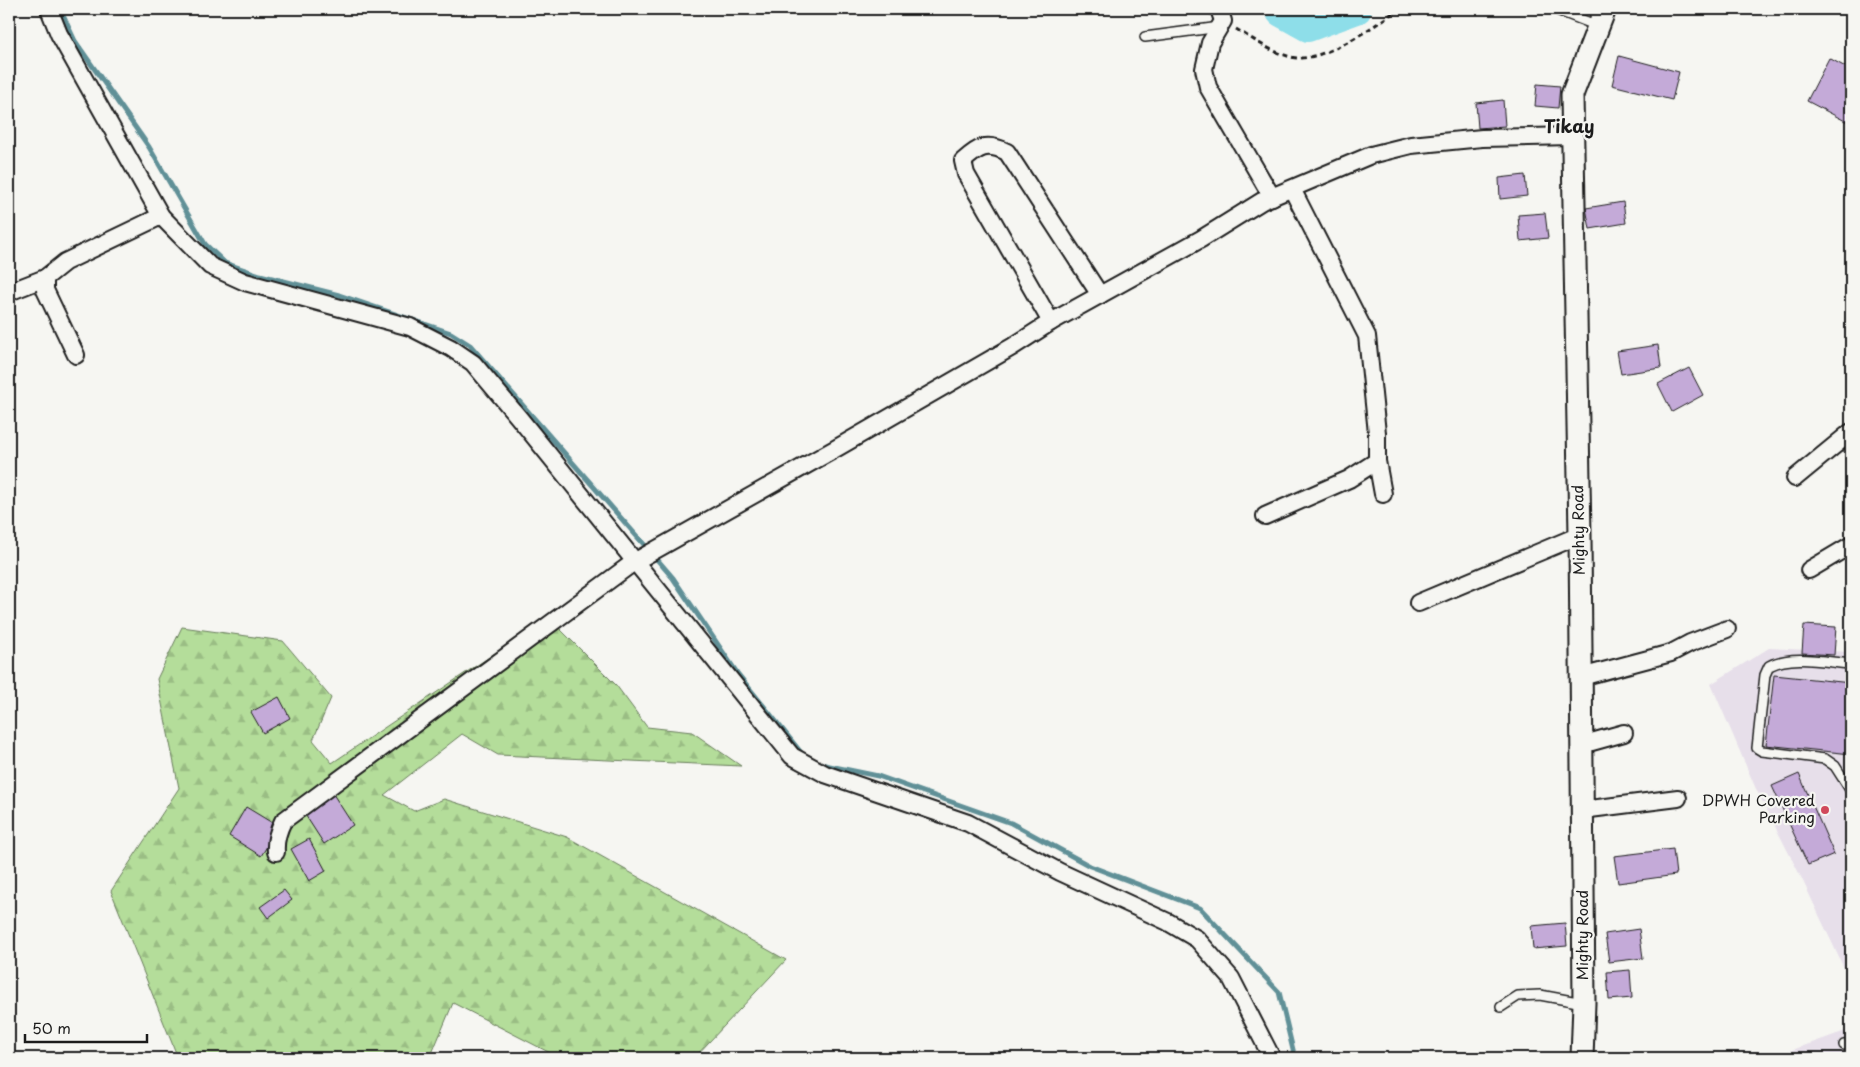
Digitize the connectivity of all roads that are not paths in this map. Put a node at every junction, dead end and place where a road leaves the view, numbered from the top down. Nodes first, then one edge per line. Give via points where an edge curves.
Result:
1 (48, 9) edge
2 (1554, 9) edge
3 (1601, 17) edge
4 (1221, 19) edge
5 (1145, 37) dead end
6 (1572, 136) junction
7 (1292, 189) junction
8 (1272, 197) junction
9 (160, 216) junction
10 (44, 278) junction
11 (9, 292) edge
12 (1100, 295) junction
13 (1051, 322) junction
14 (76, 355) dead end
15 (1851, 432) edge
16 (1377, 461) junction
17 (1795, 478) dead end
18 (1383, 494) dead end
19 (1265, 516) dead end
20 (1580, 535) junction
21 (1851, 545) edge
22 (634, 562) junction
23 (1808, 570) dead end
24 (1418, 603) dead end
25 (1727, 629) dead end
26 (1851, 664) edge
27 (1581, 678) junction
28 (1624, 733) dead end
29 (1581, 746) junction
30 (1851, 792) edge
31 (1678, 798) dead end
32 (1582, 810) junction
33 (276, 852) dead end
34 (1584, 1003) junction
35 (1502, 1007) dead end
36 (1272, 1058) edge
37 (1582, 1058) edge

1 - 9 street
2 - 3 lane
3 - 6 street, Mighty Road via 1572,95
4 - 5 lane
4 - 8 street via 1210,43 1204,69 1208,87
6 - 7 street via 1482,138 1411,145 1371,155
6 - 20 street, Mighty Road
7 - 8 street
7 - 16 street via 1367,336
8 - 12 street
9 - 10 street via 65,262
9 - 22 street via 210,266 245,282 410,327 473,363
10 - 11 street
10 - 14 street via 45,290
12 - 13 street
12 - 13 street via 1007,152 994,146 978,148 963,161 966,174
13 - 22 street via 836,449
15 - 17 street
16 - 18 street
16 - 19 street via 1350,479
20 - 24 street
20 - 27 street, Mighty Road
21 - 23 street
22 - 33 street via 283,821 275,843
22 - 36 street via 792,756 825,774 968,823 1197,939 1231,978
25 - 27 street via 1690,642 1671,653
26 - 30 lane via 1790,660 1768,666 1758,748 1825,759 1835,766
27 - 29 street, Mighty Road
28 - 29 street
29 - 32 street, Mighty Road
31 - 32 street
32 - 34 street, Mighty Road
34 - 35 lane via 1540,995 1518,996
34 - 37 street, Mighty Road

